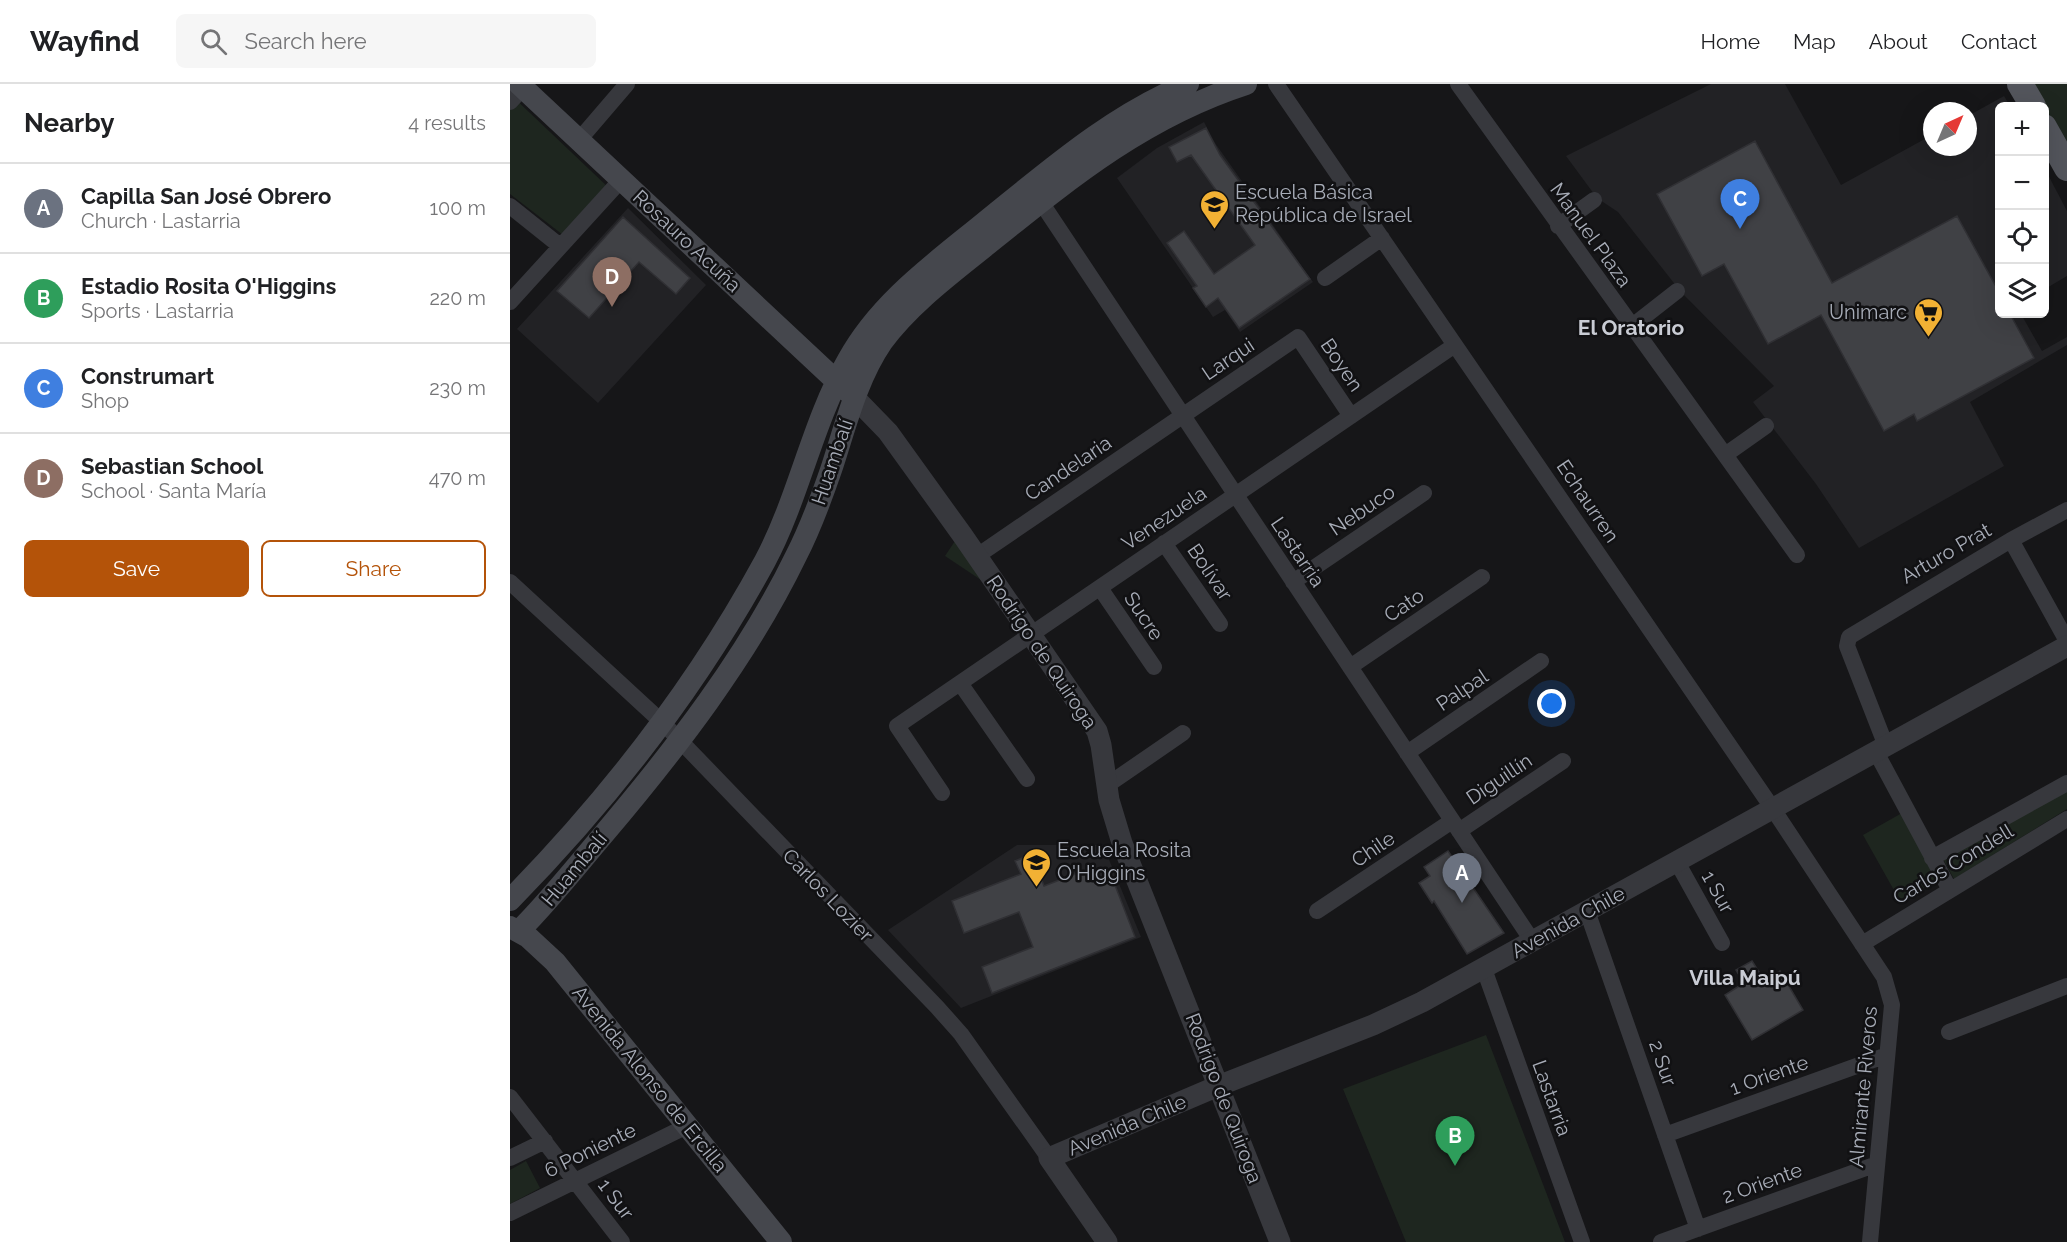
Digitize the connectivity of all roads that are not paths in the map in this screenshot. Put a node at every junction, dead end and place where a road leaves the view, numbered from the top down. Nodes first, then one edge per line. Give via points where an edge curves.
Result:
1 (627, 84) edge
2 (1188, 84) edge
3 (1246, 84) edge
4 (1276, 84) edge
5 (1458, 84) edge
6 (2020, 84) edge
7 (517, 91) edge
8 (2031, 102) edge
9 (2054, 130) edge
10 (579, 140) junction
11 (2067, 168) edge
12 (621, 180) junction
13 (1035, 194) junction
14 (1594, 200) dead end
15 (510, 206) edge
16 (1558, 226) junction
17 (1382, 238) junction
18 (560, 246) junction
19 (1324, 278) dead end
20 (1677, 291) dead end
21 (510, 302) edge
22 (1631, 327) junction
23 (1298, 338) joint
24 (1455, 345) junction
25 (836, 381) junction
26 (855, 398) junction
27 (1182, 416) junction
28 (1351, 416) junction
29 (1766, 426) dead end
30 (1725, 455) junction
31 (1424, 494) dead end
32 (1235, 495) junction
33 (2067, 510) edge
34 (2011, 540) junction
35 (1164, 543) junction
36 (1797, 555) dead end
37 (977, 556) junction
38 (1482, 577) dead end
39 (510, 582) edge
40 (1293, 582) junction
41 (1100, 588) junction
42 (1220, 624) dead end
43 (1031, 634) junction
44 (2067, 641) edge
45 (2067, 646) edge
46 (1541, 661) dead end
47 (1154, 667) dead end
48 (1350, 667) junction
49 (960, 683) junction
50 (664, 724) junction
51 (1183, 733) dead end
52 (680, 741) junction
53 (1881, 749) junction
54 (1407, 753) junction
55 (1563, 761) dead end
56 (1027, 779) dead end
57 (2067, 783) edge
58 (1106, 786) junction
59 (942, 793) dead end
60 (1773, 809) junction
61 (2067, 819) edge
62 (1456, 826) junction
63 (1932, 858) junction
64 (1677, 862) junction
65 (1950, 890) junction
66 (510, 900) edge
67 (1317, 911) dead end
68 (1587, 911) junction
69 (513, 931) edge
70 (1533, 942) junction
71 (1722, 944) dead end
72 (1862, 944) junction
73 (1484, 969) junction
74 (2067, 986) edge
75 (1949, 1032) dead end
76 (1887, 1055) junction
77 (1218, 1086) junction
78 (510, 1097) edge
79 (689, 1125) junction
80 (1665, 1135) junction
81 (546, 1141) junction
82 (510, 1158) edge
83 (1049, 1158) junction
84 (1877, 1164) junction
85 (576, 1180) junction
86 (510, 1213) edge
87 (1698, 1229) junction
88 (622, 1242) edge
89 (781, 1242) edge
90 (1107, 1242) edge
91 (1280, 1242) edge
92 (1582, 1242) edge
93 (1661, 1242) edge
94 (1870, 1242) edge

1 - 10 street
2 - 13 main road, Huambalí via 1124,115
3 - 13 main road, Huambalí via 1201,100 1134,134
4 - 17 street, Echaurren
5 - 16 street, Manuel Plaza
6 - 8 main road
7 - 10 main road, Rosauro Acuña
9 - 11 main road
10 - 12 main road, Rosauro Acuña
12 - 18 street
12 - 25 main road, Rosauro Acuña
13 - 25 main road, Huambalí via 921,274 890,303 866,331
13 - 26 main road, Huambalí via 896,326 874,356
13 - 27 street, Lastarria
14 - 16 street
15 - 18 street
16 - 22 street, Manuel Plaza
17 - 19 street
17 - 24 street, Echaurren
18 - 21 street
20 - 22 street
22 - 30 street, Manuel Plaza
23 - 27 street, Larqui
23 - 28 street, Boyen
24 - 28 street, Venezuela
24 - 60 street, Echaurren
25 - 26 main road, Rosauro Acuña
25 - 50 main road, Huambalí via 776,539 723,634
26 - 37 street, Rodrigo de Quiroga via 888,432
26 - 52 main road, Huambalí via 797,556 760,621
27 - 32 street, Lastarria
27 - 37 street, Candelaria
28 - 32 street, Venezuela
29 - 30 street
30 - 36 street, Manuel Plaza
31 - 40 street, Nebuco
32 - 35 street, Venezuela
32 - 40 street, Lastarria
33 - 34 street, Arturo Prat
34 - 44 street
34 - 53 street, Arturo Prat via 1849,637 1847,646
35 - 41 street, Venezuela
35 - 42 street, Bolívar
37 - 43 street, Rodrigo de Quiroga
38 - 48 street, Cato
39 - 50 street, Carlos Lozier
40 - 48 street, Lastarria
41 - 43 street, Venezuela
41 - 47 street, Sucre
43 - 49 street, Venezuela
43 - 58 street, Rodrigo de Quiroga via 1096,731
45 - 53 street, Avenida Chile
46 - 54 street, Palpal
48 - 54 street, Lastarria
49 - 56 street
49 - 59 street, Venezuela via 897,726
50 - 52 street, Carlos Lozier
50 - 66 main road, Huambalí via 605,796
51 - 58 street
52 - 69 main road, Huambalí via 549,900
52 - 83 street, Carlos Lozier via 950,1021
53 - 60 street, Avenida Chile
53 - 63 street
54 - 62 street, Lastarria
55 - 62 street, Diguillín
57 - 63 street, Carlos Condell
58 - 77 street, Rodrigo de Quiroga via 1133,872
60 - 64 street, Avenida Chile
60 - 72 street, Echaurren
61 - 65 street, Carlos Condell
62 - 67 street, Chile
62 - 70 street, Lastarria
63 - 65 street
64 - 68 street, Avenida Chile
64 - 71 street, 1 Sur
65 - 72 street, Carlos Condell
68 - 70 street, Avenida Chile
68 - 80 street, 2 Sur
69 - 79 main road, Avenida Alonso de Ercilla via 548,954
70 - 73 street, Avenida Chile
72 - 76 street, Almirante Riveros via 1884,977 1891,997
73 - 77 street, Avenida Chile via 1373,1025
73 - 92 street, Lastarria
74 - 75 street
76 - 80 street, 1 Oriente
76 - 84 street, Almirante Riveros
77 - 83 street, Avenida Chile
77 - 91 street, Rodrigo de Quiroga
78 - 81 street, 1 Sur
79 - 85 street, 6 Poniente
79 - 89 main road, Avenida Alonso de Ercilla
80 - 87 street, 2 Sur
81 - 82 street, 6 Poniente
81 - 85 street, 1 Sur
83 - 90 street, Carlos Lozier
84 - 87 street, 2 Oriente
84 - 94 street, Almirante Riveros
85 - 86 street, 6 Poniente
85 - 88 street, 1 Sur
87 - 93 street, 2 Oriente

